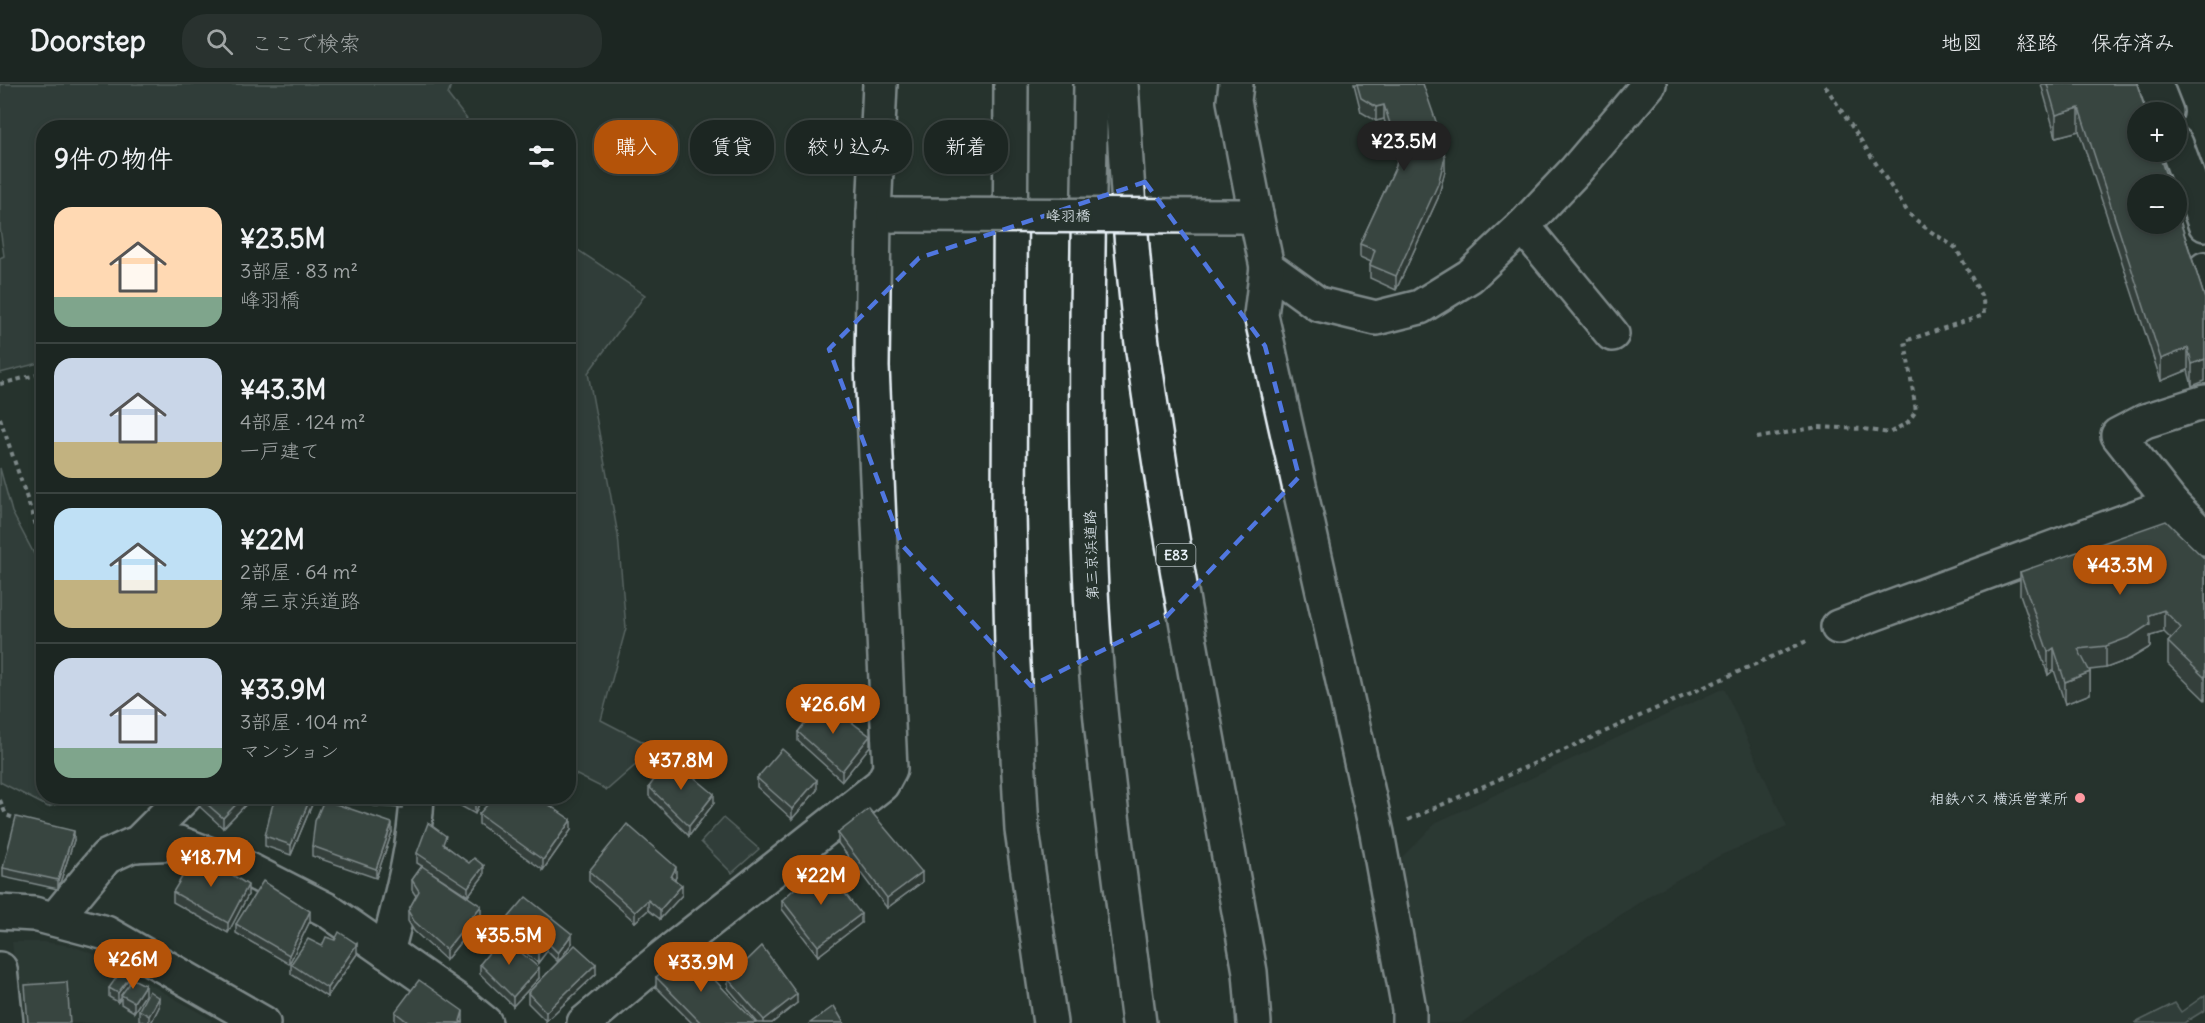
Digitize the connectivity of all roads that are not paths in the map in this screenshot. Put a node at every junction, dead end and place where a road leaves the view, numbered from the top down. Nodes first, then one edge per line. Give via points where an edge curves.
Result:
1 (880, 84) edge
2 (1011, 84) edge
3 (1091, 84) edge
4 (1120, 84) edge
5 (1236, 84) edge
6 (1649, 84) edge
7 (2156, 84) edge
8 (2162, 102) edge
9 (2183, 162) edge
10 (884, 214) junction
11 (1248, 215) junction
12 (2205, 224) edge
13 (1522, 226) junction
14 (1267, 267) junction
15 (2205, 269) edge
16 (2205, 285) edge
17 (1612, 334) dead end
18 (2205, 402) edge
19 (2172, 504) junction
20 (2205, 538) edge
21 (1838, 627) road end
22 (1012, 646) junction
23 (177, 804) edge
24 (417, 804) edge
25 (136, 845) junction
26 (0, 912) edge
27 (55, 919) junction
28 (387, 952) junction
29 (0, 969) edge
30 (6, 1023) edge
31 (263, 1023) edge
32 (485, 1023) edge
33 (584, 1023) edge
34 (1032, 1023) edge
35 (1050, 1023) edge
36 (1139, 1023) edge
37 (1254, 1023) edge
38 (1409, 1023) edge

1 - 10 main road
2 - 22 main road
3 - 36 main road, 第三京浜道路 via 1087,340 1091,591 1099,697
4 - 37 main road, E83 via 1143,348 1250,972
5 - 11 main road via 1234,101
6 - 13 main road
7 - 8 main road
9 - 12 main road
10 - 11 main road, 峰羽橋, bridge
10 - 33 main road via 872,367 890,769 882,784
11 - 14 main road
13 - 14 main road via 1470,276 1420,307 1376,318 1318,304
13 - 17 main road
14 - 38 main road via 1261,315 1377,833
15 - 16 main road
18 - 19 main road via 2145,421 2118,435
19 - 20 main road
19 - 21 main road
22 - 34 main road via 1010,832
22 - 35 main road via 1022,830
23 - 25 main road
24 - 28 main road via 406,880
25 - 27 main road via 106,857
25 - 28 main road via 179,843 243,867 327,910
26 - 27 main road
27 - 31 main road via 106,933
28 - 32 main road
29 - 30 main road

